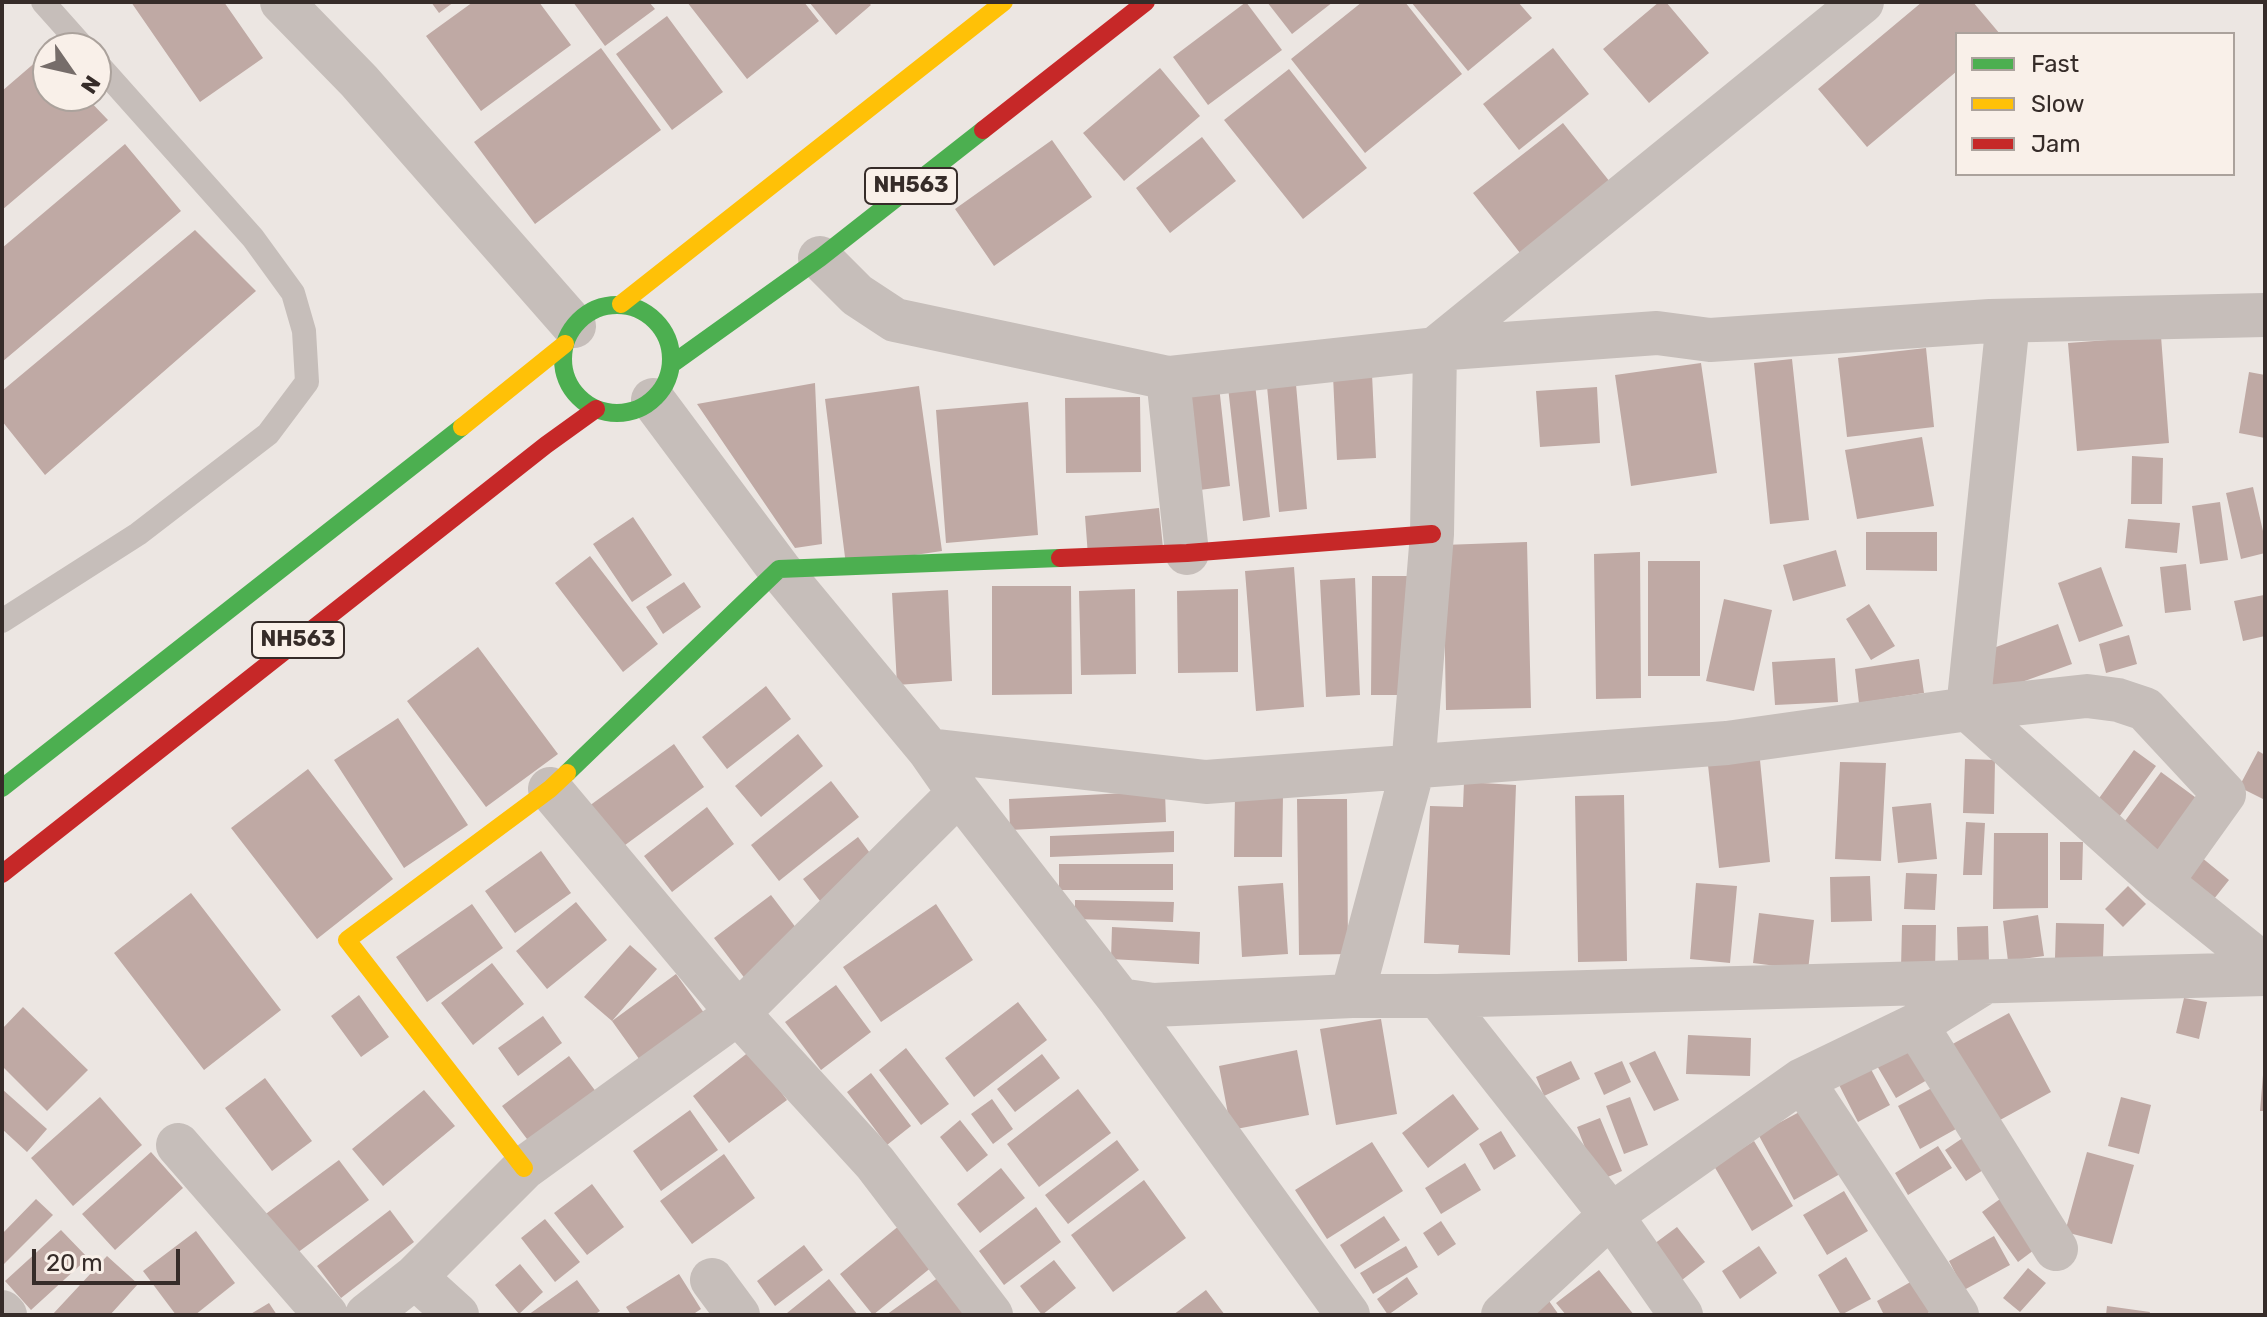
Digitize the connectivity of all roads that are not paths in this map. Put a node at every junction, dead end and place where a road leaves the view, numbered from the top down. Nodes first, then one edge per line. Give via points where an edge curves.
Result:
1 (43, 2) edge
2 (282, 2) edge
3 (1004, 2) edge
4 (1146, 2) edge
5 (1862, 2) edge
6 (70, 32) edge
7 (112, 80) edge
8 (820, 258) junction
9 (621, 304) junction
10 (2265, 315) edge
11 (2008, 321) junction
12 (569, 335) junction
13 (1435, 349) junction
14 (1168, 378) junction
15 (662, 382) junction
16 (596, 409) junction
17 (1432, 534) junction
18 (1187, 553) junction
19 (779, 569) junction
20 (2, 621) edge
21 (1968, 709) junction
22 (929, 750) junction
23 (1413, 768) junction
24 (2, 788) edge
25 (550, 789) junction
26 (959, 793) junction
27 (2, 874) edge
28 (2161, 882) junction
29 (2265, 966) edge
30 (2265, 974) edge
31 (1986, 982) junction
32 (1352, 996) junction
33 (1438, 996) junction
34 (1120, 1000) junction
35 (738, 1013) junction
36 (1916, 1025) junction
37 (1802, 1080) junction
38 (178, 1145) dead end
39 (524, 1168) junction
40 (1611, 1215) junction
41 (2056, 1249) dead end
42 (415, 1277) junction
43 (712, 1280) dead end
44 (326, 1315) edge
45 (367, 1315) edge
46 (457, 1315) edge
47 (738, 1315) edge
48 (991, 1315) edge
49 (1348, 1315) edge
50 (1503, 1315) edge
51 (1681, 1315) edge
52 (1957, 1315) edge

1 - 6 lane
2 - 12 street via 359,81
3 - 9 main road, NH563
4 - 8 main road, NH563
5 - 13 street
7 - 20 lane via 253,238 293,293 304,331 307,382 268,434 138,534
8 - 14 street via 857,295 895,320
8 - 15 main road, NH563
9 - 12 main road, NH563 via 587,314
9 - 15 main road via 653,317 664,330 671,346
10 - 11 street
11 - 13 street via 1710,340 1657,333
11 - 21 street
12 - 16 main road via 563,364 568,383
12 - 24 main road, NH563 via 500,397
13 - 14 street
13 - 17 street
14 - 18 street
15 - 16 main road, NH563 via 636,410
15 - 19 street
16 - 27 main road, NH563
17 - 18 main road
17 - 23 street
18 - 19 main road
19 - 22 street
19 - 25 main road
21 - 23 street via 1727,743
21 - 28 street
21 - 28 street via 2087,696 2145,709 2224,794
22 - 23 street via 1206,782
22 - 26 street
23 - 32 street
25 - 35 street
25 - 39 main road via 347,940
26 - 34 street
26 - 35 street
28 - 29 street
30 - 31 street
31 - 33 street
31 - 36 street
32 - 33 street
32 - 34 street via 1153,1005
33 - 40 street
34 - 49 street
35 - 39 street
35 - 48 street via 875,1163
36 - 37 street
36 - 41 street
37 - 40 street
37 - 52 street
38 - 44 street
39 - 42 street
40 - 50 street
40 - 51 street
42 - 45 street
42 - 46 street
43 - 47 street

